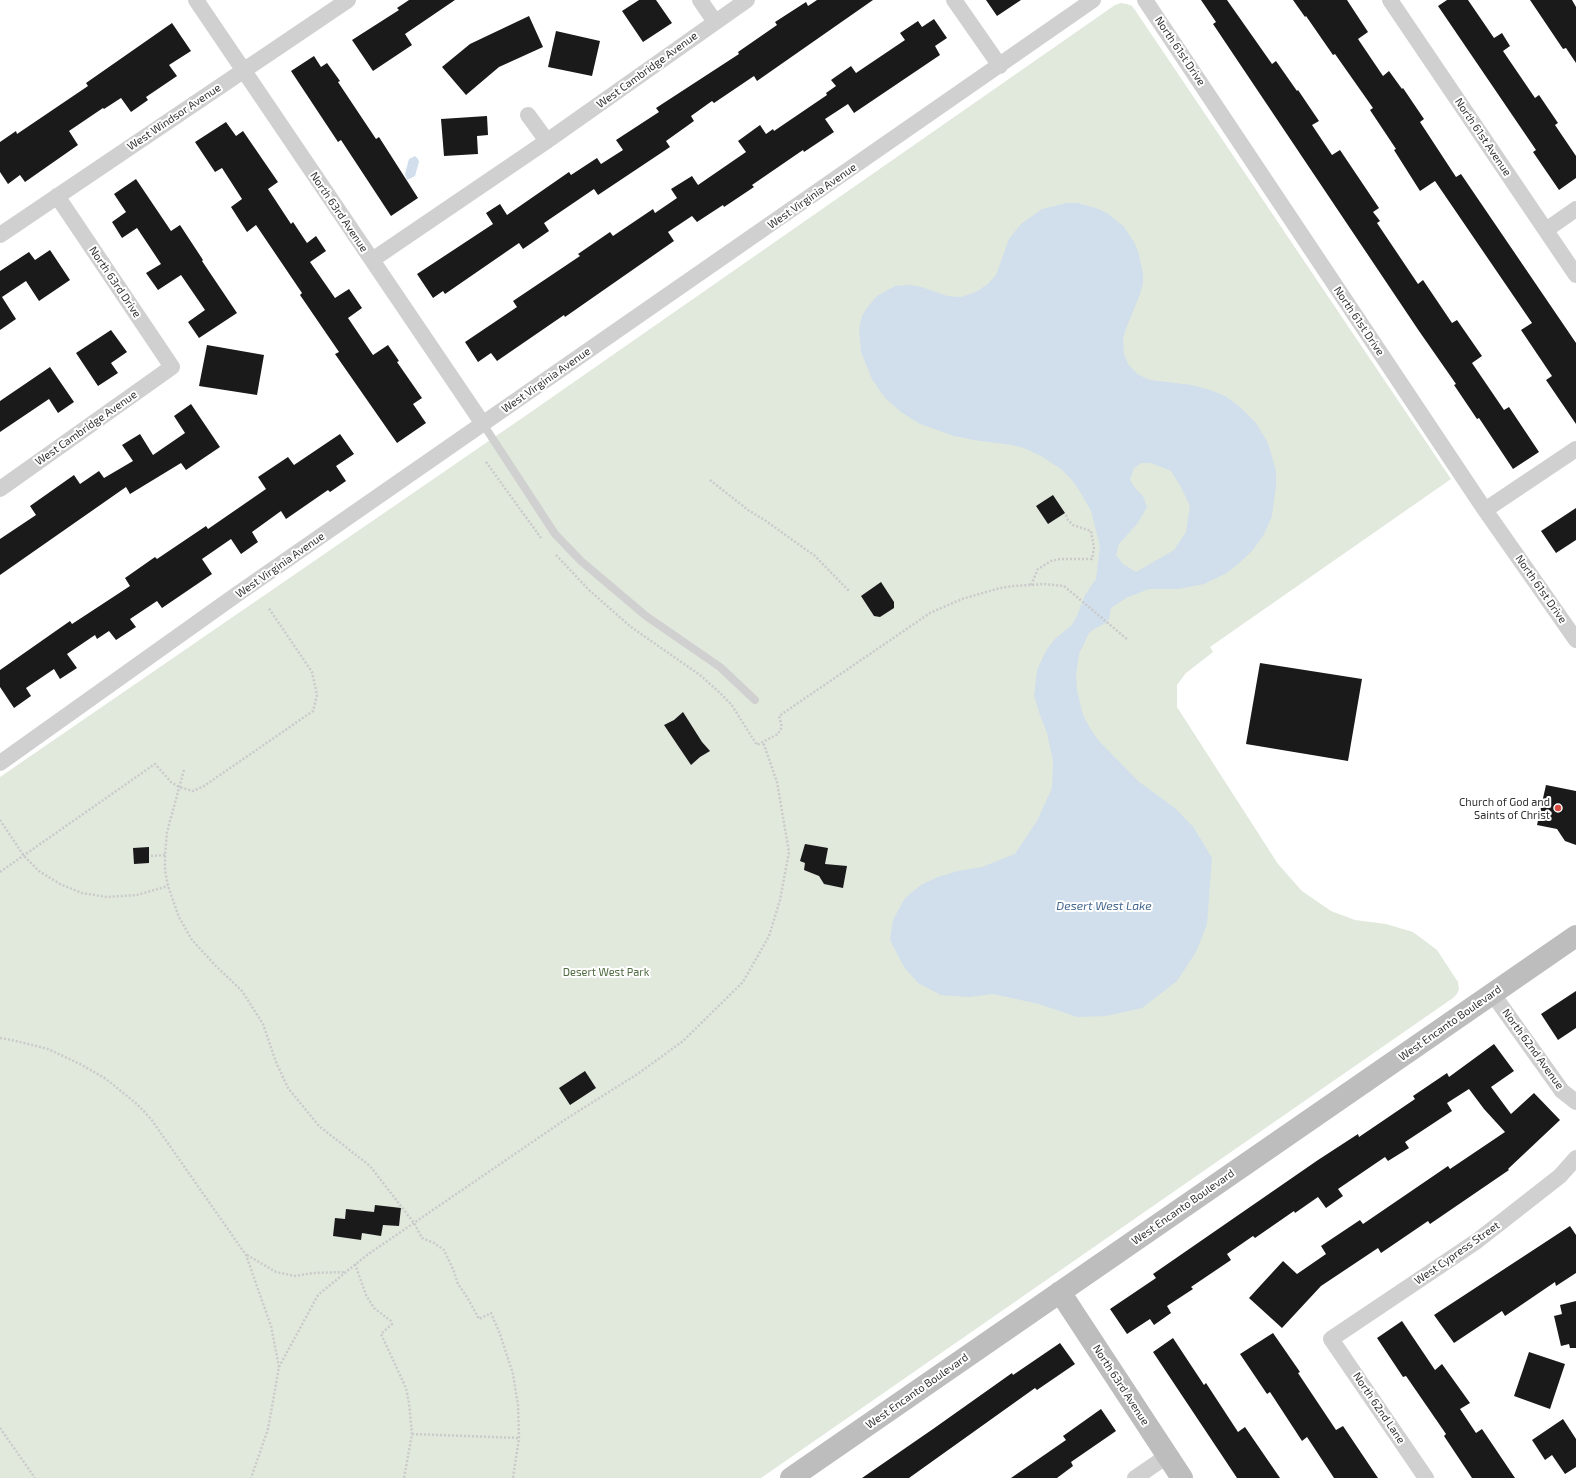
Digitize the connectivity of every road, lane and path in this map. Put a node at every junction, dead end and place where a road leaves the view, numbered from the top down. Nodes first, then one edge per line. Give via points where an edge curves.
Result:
1 (196, 0) edge
2 (348, 0) edge
3 (700, 0) edge
4 (747, 0) edge
5 (954, 0) edge
6 (1093, 0) edge
7 (1145, 0) edge
8 (1390, 0) edge
9 (715, 22) junction
10 (1000, 66) junction
11 (244, 70) junction
12 (528, 115) dead end
13 (547, 142) junction
14 (58, 196) junction
15 (1576, 209) edge
16 (1546, 230) junction
17 (0, 235) edge
18 (372, 260) junction
19 (1576, 275) edge
20 (172, 367) joint
21 (483, 424) junction
22 (1576, 449) edge
23 (710, 480) dead end
24 (0, 489) edge
25 (1485, 510) junction
26 (1065, 513) dead end
27 (1032, 585) junction
28 (850, 592) dead end
29 (268, 607) dead end
30 (1128, 640) dead end
31 (1576, 640) edge
32 (755, 700) dead end
33 (736, 712) dead end
34 (763, 742) junction
35 (0, 763) edge
36 (184, 770) dead end
37 (179, 787) junction
38 (0, 820) edge
39 (165, 855) junction
40 (24, 856) junction
41 (151, 856) dead end
42 (0, 872) edge
43 (168, 886) junction
44 (1576, 936) edge
45 (1492, 994) junction
46 (0, 1038) edge
47 (1576, 1102) edge
48 (1576, 1158) edge
49 (414, 1223) junction
50 (246, 1255) junction
51 (355, 1264) junction
52 (346, 1272) junction
53 (1060, 1292) junction
54 (1331, 1339) joint
55 (279, 1367) junction
56 (0, 1428) edge
57 (412, 1434) junction
58 (519, 1438) junction
59 (1167, 1456) junction
60 (35, 1478) edge
61 (251, 1478) edge
62 (404, 1478) edge
63 (513, 1478) edge
64 (791, 1478) edge
65 (1135, 1478) edge
66 (1182, 1478) edge
67 (1426, 1478) edge

1 - 11 street, North 63rd Avenue
2 - 11 street, West Windsor Avenue
3 - 9 street
4 - 9 street, West Cambridge Avenue
5 - 10 street
6 - 10 street, West Virginia Avenue
7 - 25 street, North 61st Drive
8 - 16 street, North 61st Avenue
9 - 13 street, West Cambridge Avenue
10 - 21 street, West Virginia Avenue
11 - 14 street, West Windsor Avenue
11 - 18 street, North 63rd Avenue
12 - 13 street
13 - 18 street, West Cambridge Avenue
14 - 17 street, West Windsor Avenue
14 - 20 street, North 63rd Drive
15 - 16 street
16 - 19 street, North 61st Avenue
18 - 21 street, North 63rd Avenue
20 - 24 street, West Cambridge Avenue
21 - 32 lane via 555,534 581,561 646,616 720,667
21 - 35 street, West Virginia Avenue
22 - 25 street
23 - 28 path via 815,556
25 - 31 street, North 61st Drive
26 - 27 path via 1073,525 1091,531 1094,548 1092,559 1060,559 1046,563 1038,569
27 - 30 path via 1064,586
27 - 34 path via 1000,588 962,599 930,613 779,716 782,727 778,734
29 - 37 path via 312,672 317,695 313,711 204,786 192,791
33 - 34 path via 757,745
34 - 49 path via 778,782 789,852 780,900 769,936 743,982 683,1041
36 - 37 path
37 - 39 path
37 - 40 path via 155,764
38 - 40 path
39 - 41 path
39 - 43 path
40 - 42 path
40 - 43 path via 39,871 60,884 82,893 107,897 137,894
43 - 49 path via 179,917 192,940 242,990 263,1024 288,1088 319,1126 370,1166
44 - 45 street, West Encanto Boulevard
45 - 47 street, North 62nd Avenue via 1562,1090
45 - 53 street, West Encanto Boulevard
46 - 50 path via 48,1049 80,1064 106,1079 137,1104 151,1119
48 - 54 street, West Cypress Street via 1560,1176 1477,1241
49 - 51 path
49 - 58 path via 422,1238 444,1250 458,1284 479,1319 491,1313 494,1319 513,1374 518,1405
50 - 52 path via 276,1272 295,1276
50 - 55 path via 271,1326
51 - 52 path
51 - 57 path via 366,1295 374,1308 391,1321 392,1324 381,1334 406,1388
52 - 55 path via 318,1295
53 - 59 street, North 63rd Avenue
53 - 64 street, West Encanto Boulevard
54 - 67 street, North 62nd Lane
55 - 61 path via 268,1429
56 - 60 path
57 - 58 path
57 - 62 path
58 - 63 path
59 - 65 street
59 - 66 street, North 63rd Avenue

